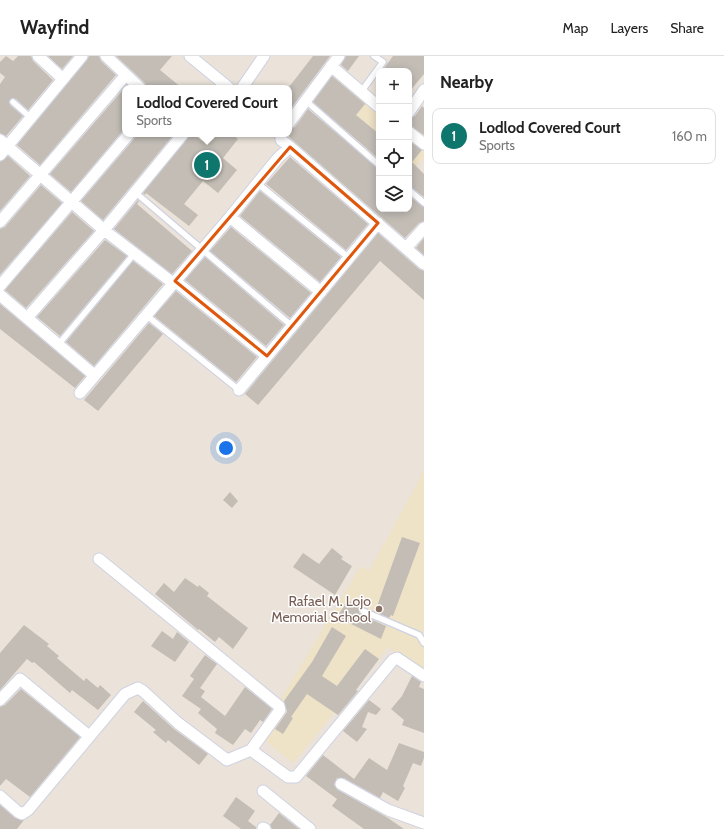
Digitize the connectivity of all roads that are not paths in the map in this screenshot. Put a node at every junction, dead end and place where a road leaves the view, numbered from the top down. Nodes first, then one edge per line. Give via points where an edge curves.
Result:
1 (38, 56) edge
2 (82, 56) edge
3 (106, 56) edge
4 (190, 56) edge
5 (264, 56) edge
6 (339, 56) edge
7 (374, 56) edge
8 (331, 66) junction
9 (125, 76) junction
10 (63, 79) junction
11 (136, 85) edge
12 (225, 85) edge
13 (244, 85) edge
14 (424, 90) edge
15 (361, 92) junction
16 (306, 101) junction
17 (13, 102) dead end
18 (376, 104) edge
19 (412, 108) edge
20 (31, 118) junction
21 (292, 119) edge
22 (412, 134) edge
23 (127, 137) edge
24 (182, 137) edge
25 (281, 137) edge
26 (4, 143) edge
27 (424, 144) edge
28 (290, 147) junction
29 (0, 155) edge
30 (376, 162) edge
31 (40, 175) junction
32 (257, 183) junction
33 (136, 193) junction
34 (412, 193) edge
35 (72, 203) junction
36 (424, 203) edge
37 (230, 217) junction
38 (0, 222) edge
39 (378, 223) junction
40 (424, 228) edge
41 (104, 230) junction
42 (406, 248) junction
43 (202, 249) junction
44 (134, 254) junction
45 (349, 258) junction
46 (424, 264) edge
47 (174, 282) junction
48 (0, 286) edge
49 (321, 292) junction
50 (0, 295) edge
51 (146, 314) junction
52 (27, 318) junction
53 (292, 326) junction
54 (58, 345) junction
55 (267, 356) junction
56 (94, 375) junction
57 (239, 390) joint
58 (80, 393) dead end
59 (99, 559) dead end
60 (364, 611) dead end
61 (424, 643) edge
62 (424, 676) edge
63 (0, 700) edge
64 (89, 736) junction
65 (251, 750) junction
66 (340, 784) dead end
67 (263, 791) dead end
68 (0, 796) edge
69 (424, 823) edge
70 (310, 829) edge

1 - 10 street
2 - 10 street
3 - 9 street
4 - 12 street
5 - 13 street
6 - 8 street
7 - 15 lane via 383,62
8 - 15 street
8 - 16 street
9 - 11 street
9 - 31 street
10 - 20 street
14 - 19 street
15 - 18 street
16 - 21 street
16 - 30 lane
17 - 20 lane
20 - 26 street
22 - 27 street
23 - 35 street
24 - 33 street
25 - 28 street via 281,140
26 - 29 street
26 - 31 street
28 - 32 street
28 - 39 street
31 - 35 street
31 - 38 street
32 - 37 street
32 - 45 lane
33 - 41 street
33 - 43 lane
34 - 36 lane
35 - 41 street
35 - 48 street
37 - 43 street
37 - 49 street
39 - 42 street
39 - 45 street
40 - 42 street
41 - 44 street
41 - 52 street
42 - 46 street
43 - 47 street
43 - 53 lane
44 - 47 street
44 - 54 lane
45 - 49 street
47 - 51 street
47 - 55 street
49 - 53 street
50 - 52 street
51 - 56 street
51 - 57 lane
52 - 54 street
53 - 55 street
54 - 56 street
55 - 57 street
56 - 58 street
59 - 65 street via 279,706 280,710
60 - 61 lane via 419,635
62 - 65 street via 397,658 393,660 296,777 288,777
63 - 64 street via 20,679
64 - 65 street via 125,694 138,688 227,760
64 - 68 street via 28,810 22,814
66 - 69 street via 388,810
67 - 70 street

